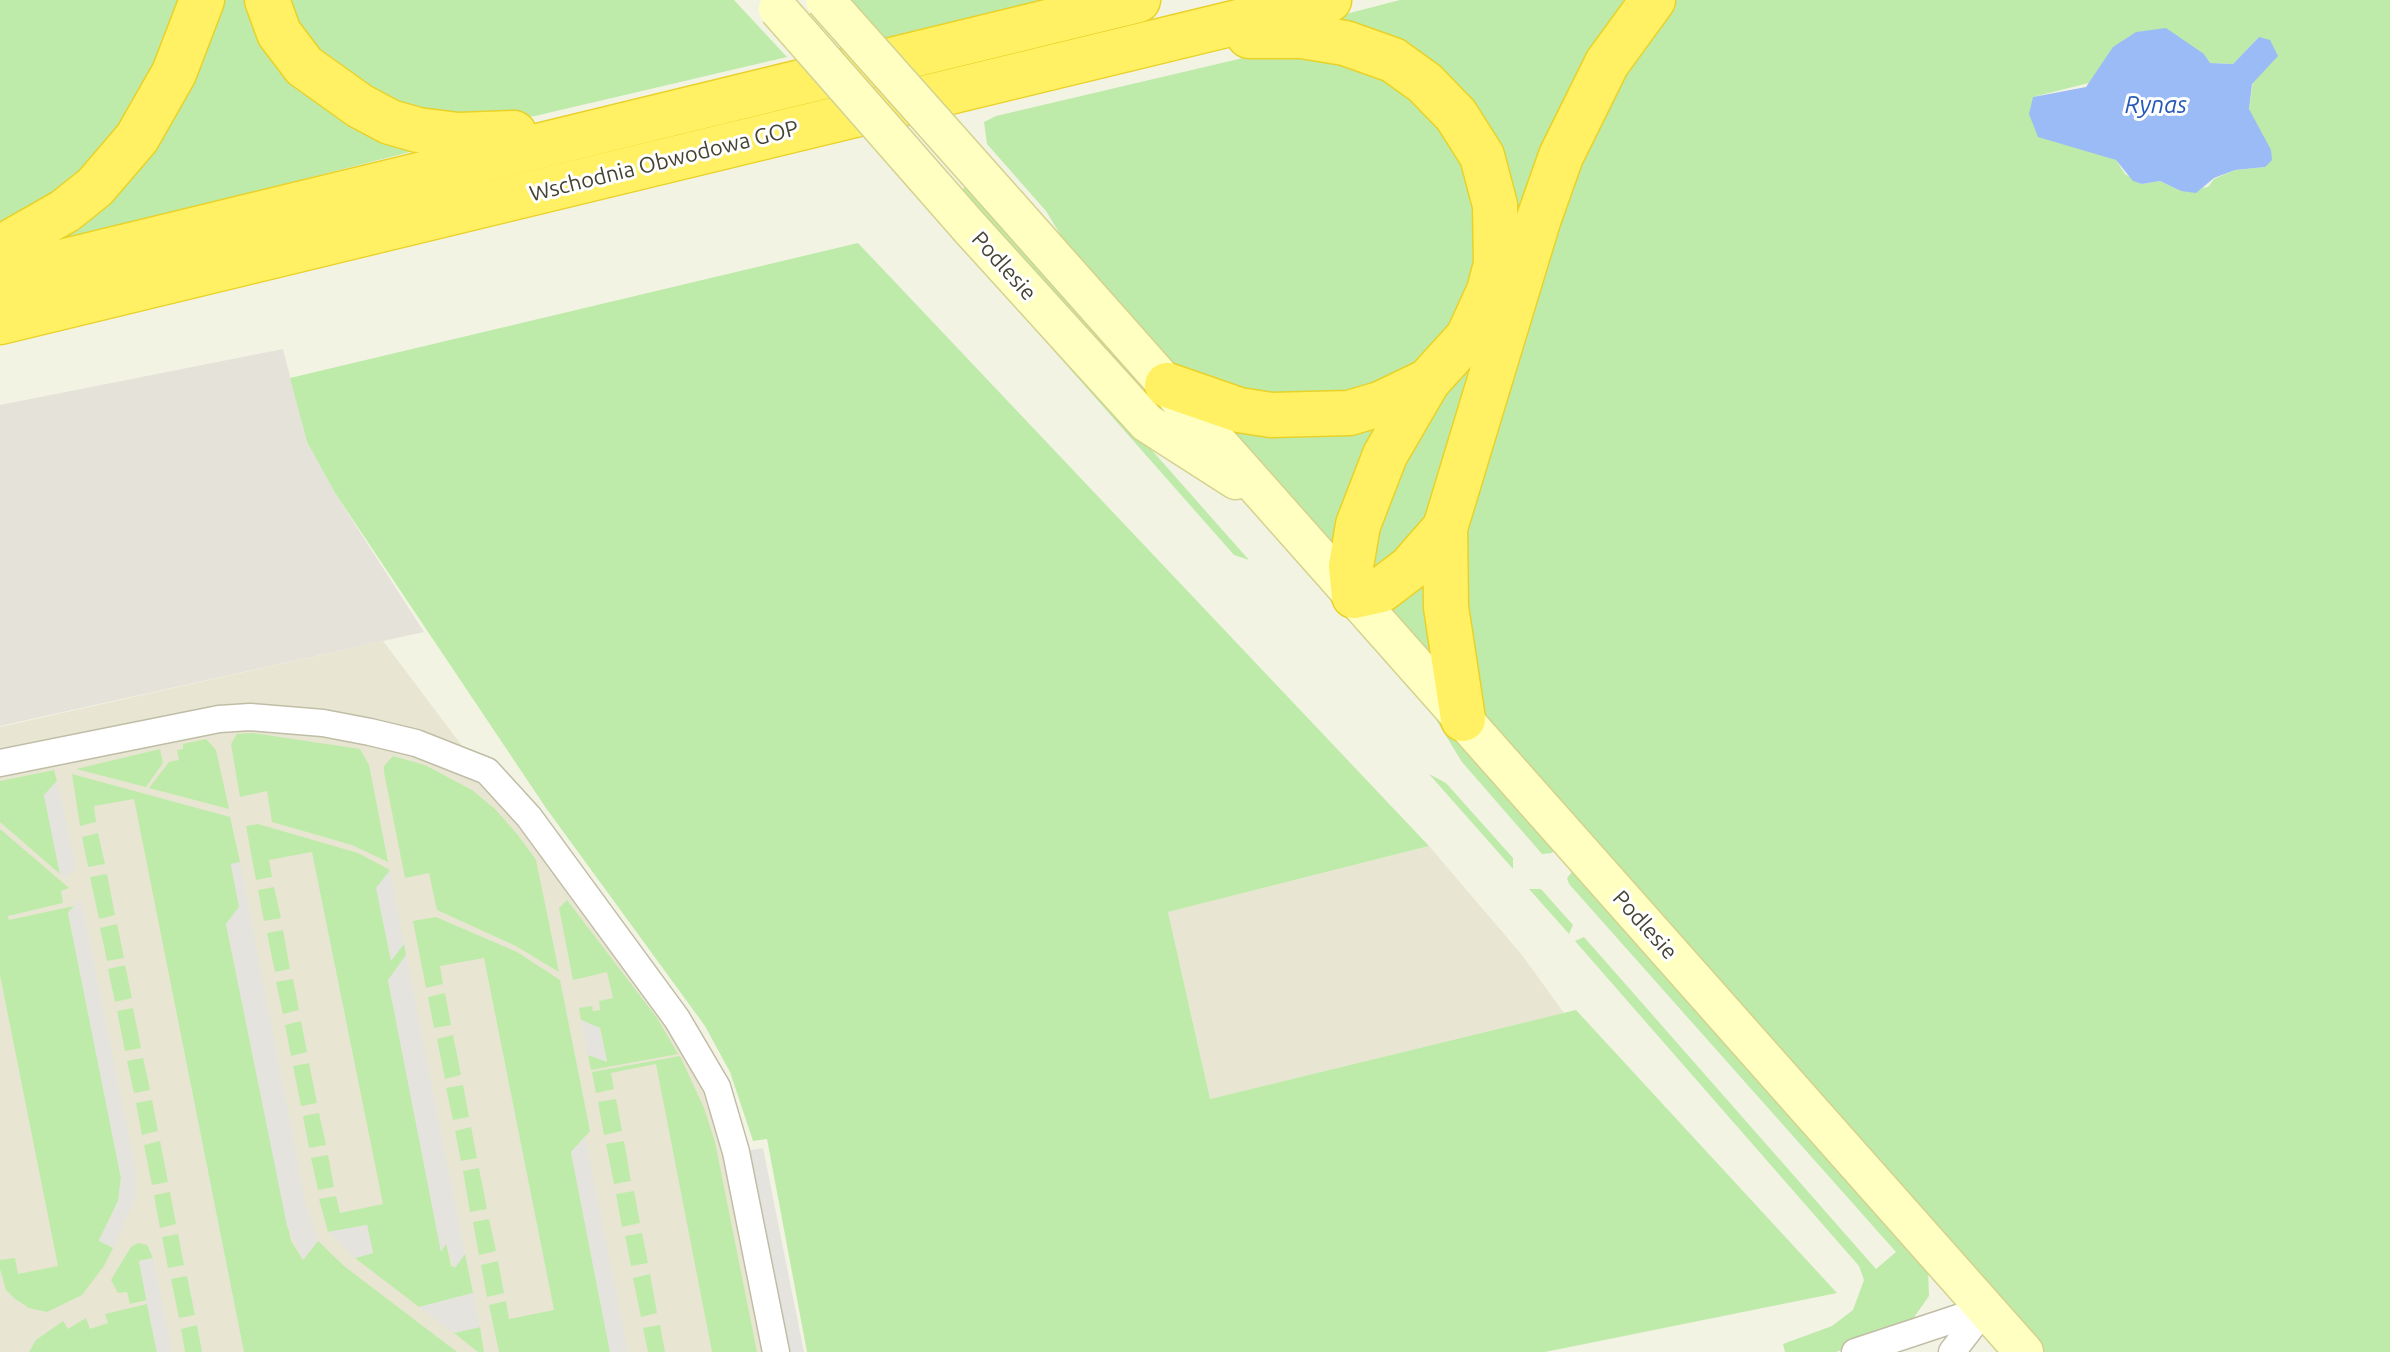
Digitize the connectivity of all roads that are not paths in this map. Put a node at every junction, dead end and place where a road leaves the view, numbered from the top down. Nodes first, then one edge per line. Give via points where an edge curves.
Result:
1 (202, 0) edge
2 (267, 0) edge
3 (825, 0) edge
4 (1138, 0) edge
5 (1329, 0) edge
6 (1653, 0) edge
7 (774, 4) edge
8 (1179, 36) junction
9 (604, 130) junction
10 (0, 248) edge
11 (0, 277) edge
12 (0, 322) edge
13 (1428, 381) junction
14 (1167, 385) junction
15 (1268, 498) junction
16 (1445, 528) junction
17 (1354, 596) junction
18 (1463, 719) junction
19 (0, 763) edge
20 (1985, 1309) junction
21 (776, 1352) edge
22 (1855, 1352) edge
23 (1952, 1352) edge
24 (2024, 1352) edge

1 - 10 highway via 174,73 137,138 95,187
2 - 9 highway via 279,33 304,66 331,89 390,122 458,135
3 - 14 street, Podlesie, bridge
4 - 9 highway, Wschodnia Obwodowa GOP
5 - 8 highway, Wschodnia Obwodowa GOP
6 - 16 highway via 1607,63 1561,156
7 - 15 street, Podlesie, bridge via 1147,423
8 - 12 highway, Wschodnia Obwodowa GOP
8 - 13 highway via 1302,36 1345,43 1393,60 1456,115 1482,156 1490,180 1496,264 1468,337
9 - 11 highway, Wschodnia Obwodowa GOP
13 - 14 highway via 1349,413 1309,415 1239,410
13 - 17 highway via 1385,455 1358,525 1351,566
14 - 15 street, Podlesie
15 - 17 street, Podlesie
16 - 17 highway via 1410,568 1381,590
16 - 18 highway via 1446,607
17 - 18 street, Podlesie
18 - 20 street, Podlesie
19 - 21 street via 219,719 262,717 323,723 400,740 487,771 529,817 677,1019 717,1087 736,1152
20 - 22 street
20 - 23 street
20 - 24 street, Podlesie

